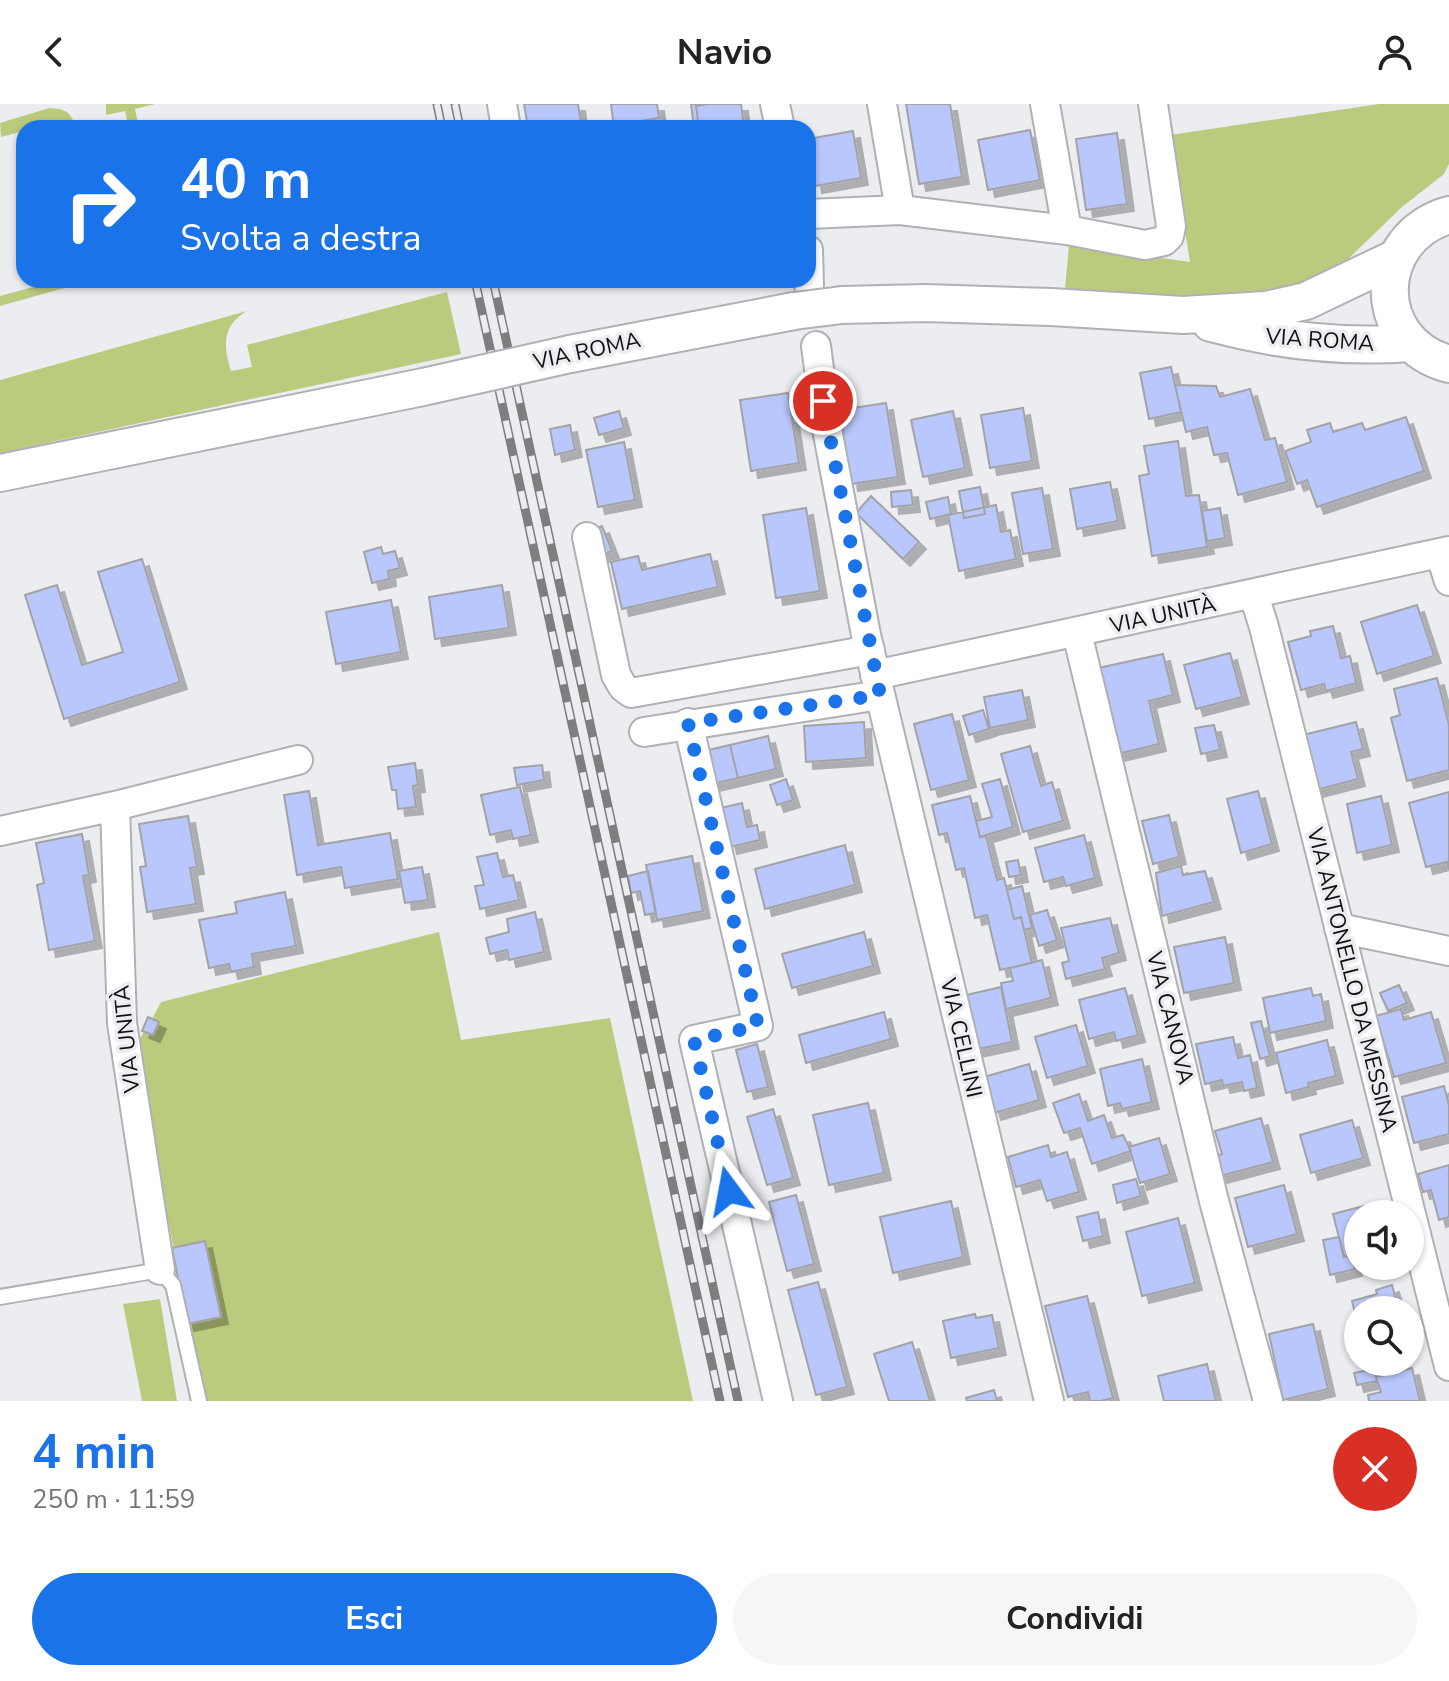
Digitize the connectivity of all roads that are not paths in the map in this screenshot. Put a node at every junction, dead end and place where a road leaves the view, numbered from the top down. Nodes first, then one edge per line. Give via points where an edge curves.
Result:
1 (882, 104) edge
2 (1045, 104) edge
3 (1153, 104) edge
4 (900, 210) junction
5 (816, 214) edge
6 (1449, 215) edge
7 (1067, 230) junction
8 (1396, 258) junction
9 (803, 288) edge
10 (802, 298) junction
11 (1183, 315) junction
12 (1411, 343) junction
13 (816, 346) dead end
14 (1449, 364) edge
15 (0, 473) edge
16 (587, 537) dead end
17 (1445, 552) edge
18 (1449, 581) edge
19 (1254, 595) junction
20 (1077, 633) junction
21 (875, 674) junction
22 (688, 723) junction
23 (644, 732) dead end
24 (298, 760) dead end
25 (115, 806) junction
26 (0, 831) edge
27 (1339, 928) junction
28 (1449, 951) edge
29 (160, 1270) junction
30 (0, 1297) edge
31 (1449, 1366) edge
32 (199, 1401) edge
33 (778, 1401) edge
34 (1049, 1401) edge
35 (1268, 1401) edge

1 - 4 street
2 - 7 street
3 - 7 street via 1169,236 1145,245
4 - 5 street
4 - 7 street
6 - 8 street, VIA ROMA via 1418,229
8 - 11 street, VIA ROMA via 1285,308
8 - 12 street, VIA ROMA via 1390,275 1392,312
9 - 10 street
10 - 11 street, VIA ROMA, bridge via 842,305 941,303
10 - 15 street, VIA ROMA, bridge via 423,387
11 - 12 street, VIA ROMA via 1299,342
12 - 14 street
13 - 21 street, VIA CELLINI
16 - 21 street, VIA UNITÀ via 616,675 631,693
17 - 18 street
17 - 19 street, VIA UNITÀ
19 - 20 street, VIA UNITÀ
19 - 27 street, VIA ANTONELLO DA MESSINA
20 - 21 street, VIA UNITÀ
20 - 35 street, VIA CANOVA via 1214,1201
21 - 22 street, VIA UNITÀ
21 - 34 street, VIA CELLINI
22 - 23 street, VIA UNITÀ
22 - 33 street via 758,1026 694,1040
24 - 25 street
25 - 26 street
25 - 29 street, VIA UNITÀ via 122,1023
27 - 28 street
27 - 31 street, VIA ANTONELLO DA MESSINA
29 - 30 lane
29 - 32 lane via 173,1285

